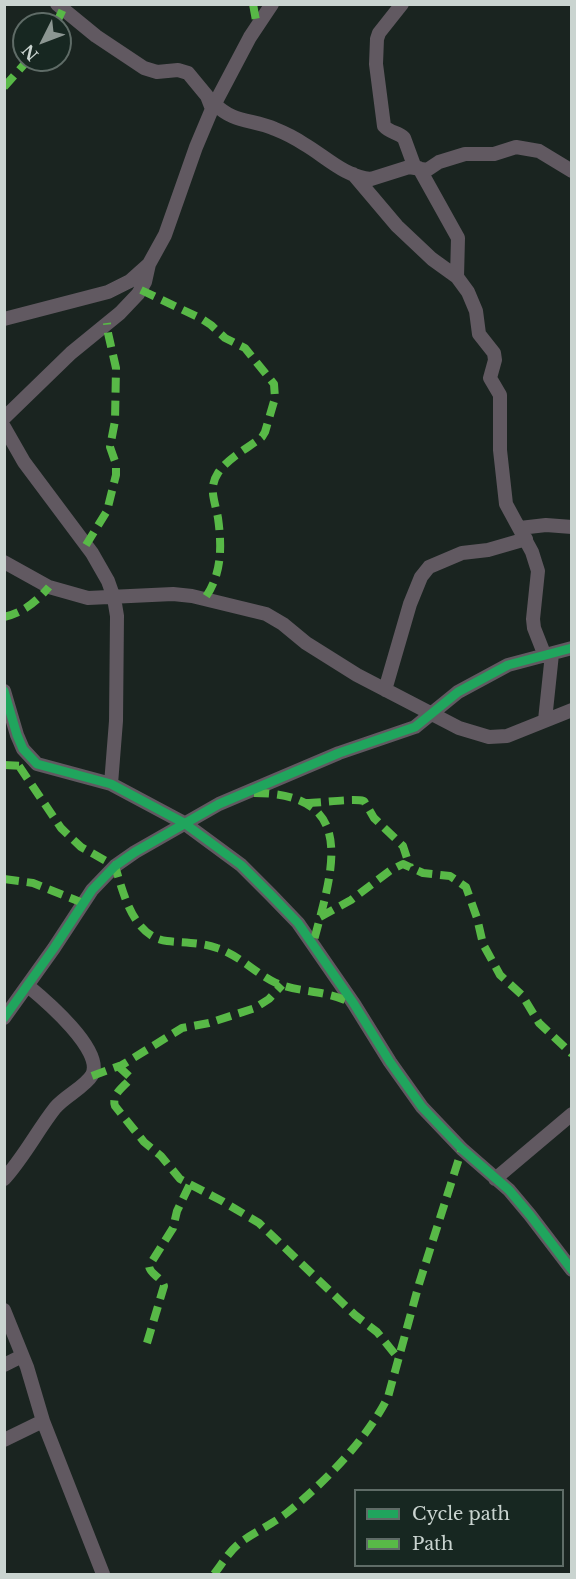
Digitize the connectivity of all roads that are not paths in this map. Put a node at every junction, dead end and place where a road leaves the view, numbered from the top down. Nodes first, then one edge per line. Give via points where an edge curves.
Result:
1 (57, 4) edge
2 (272, 4) edge
3 (402, 4) edge
4 (214, 107) junction
5 (417, 168) junction
6 (572, 171) edge
7 (353, 174) junction
8 (149, 264) junction
9 (457, 277) junction
10 (4, 319) edge
11 (4, 418) edge
12 (4, 427) edge
13 (572, 527) edge
14 (523, 534) junction
15 (4, 562) edge
16 (114, 598) junction
17 (572, 648) edge
18 (548, 655) junction
19 (385, 690) junction
20 (4, 691) edge
21 (572, 710) edge
22 (433, 715) junction
23 (545, 720) junction
24 (111, 784) junction
25 (184, 823) junction
26 (28, 986) junction
27 (4, 1018) edge
28 (572, 1114) edge
29 (4, 1179) edge
30 (495, 1179) junction
31 (572, 1270) edge
32 (6, 1319) edge
33 (22, 1356) junction
34 (4, 1365) edge
35 (43, 1421) junction
36 (4, 1440) edge
37 (103, 1575) edge

1 - 4 street via 144,68 188,74
2 - 4 street
3 - 5 street via 378,33 376,64 384,126 404,138
4 - 7 street via 234,118 291,136
4 - 8 street via 165,235
5 - 6 street via 427,170 465,154 494,154 516,147 539,151
5 - 7 street via 370,179
5 - 9 street via 458,237
7 - 9 street via 413,243
8 - 10 street via 130,281 108,292
8 - 11 street via 138,294
9 - 14 street via 473,302 479,334 494,353 490,378 500,395 504,491 509,512
12 - 16 street via 24,462 92,553
13 - 14 street via 546,525
14 - 18 street via 538,571 534,628
14 - 19 street via 488,550 462,553 429,567 410,604
15 - 16 street via 63,592 88,598
16 - 19 street via 173,594 266,614 322,654
16 - 24 street via 116,721
17 - 18 street
18 - 22 street via 523,660 489,675 458,692
18 - 23 street
19 - 22 street
20 - 24 street via 23,750 37,764
21 - 23 street
22 - 23 street via 489,737 507,736
22 - 25 street via 415,727 309,765
24 - 25 street
25 - 26 street via 128,856 92,890
25 - 30 street via 241,865 298,923 409,1090 449,1136
26 - 27 street
26 - 29 street via 52,1006 85,1044 94,1068 92,1076 58,1104
28 - 30 street
30 - 31 street via 519,1201
32 - 33 street
33 - 34 street
33 - 35 street
35 - 36 street
35 - 37 street

